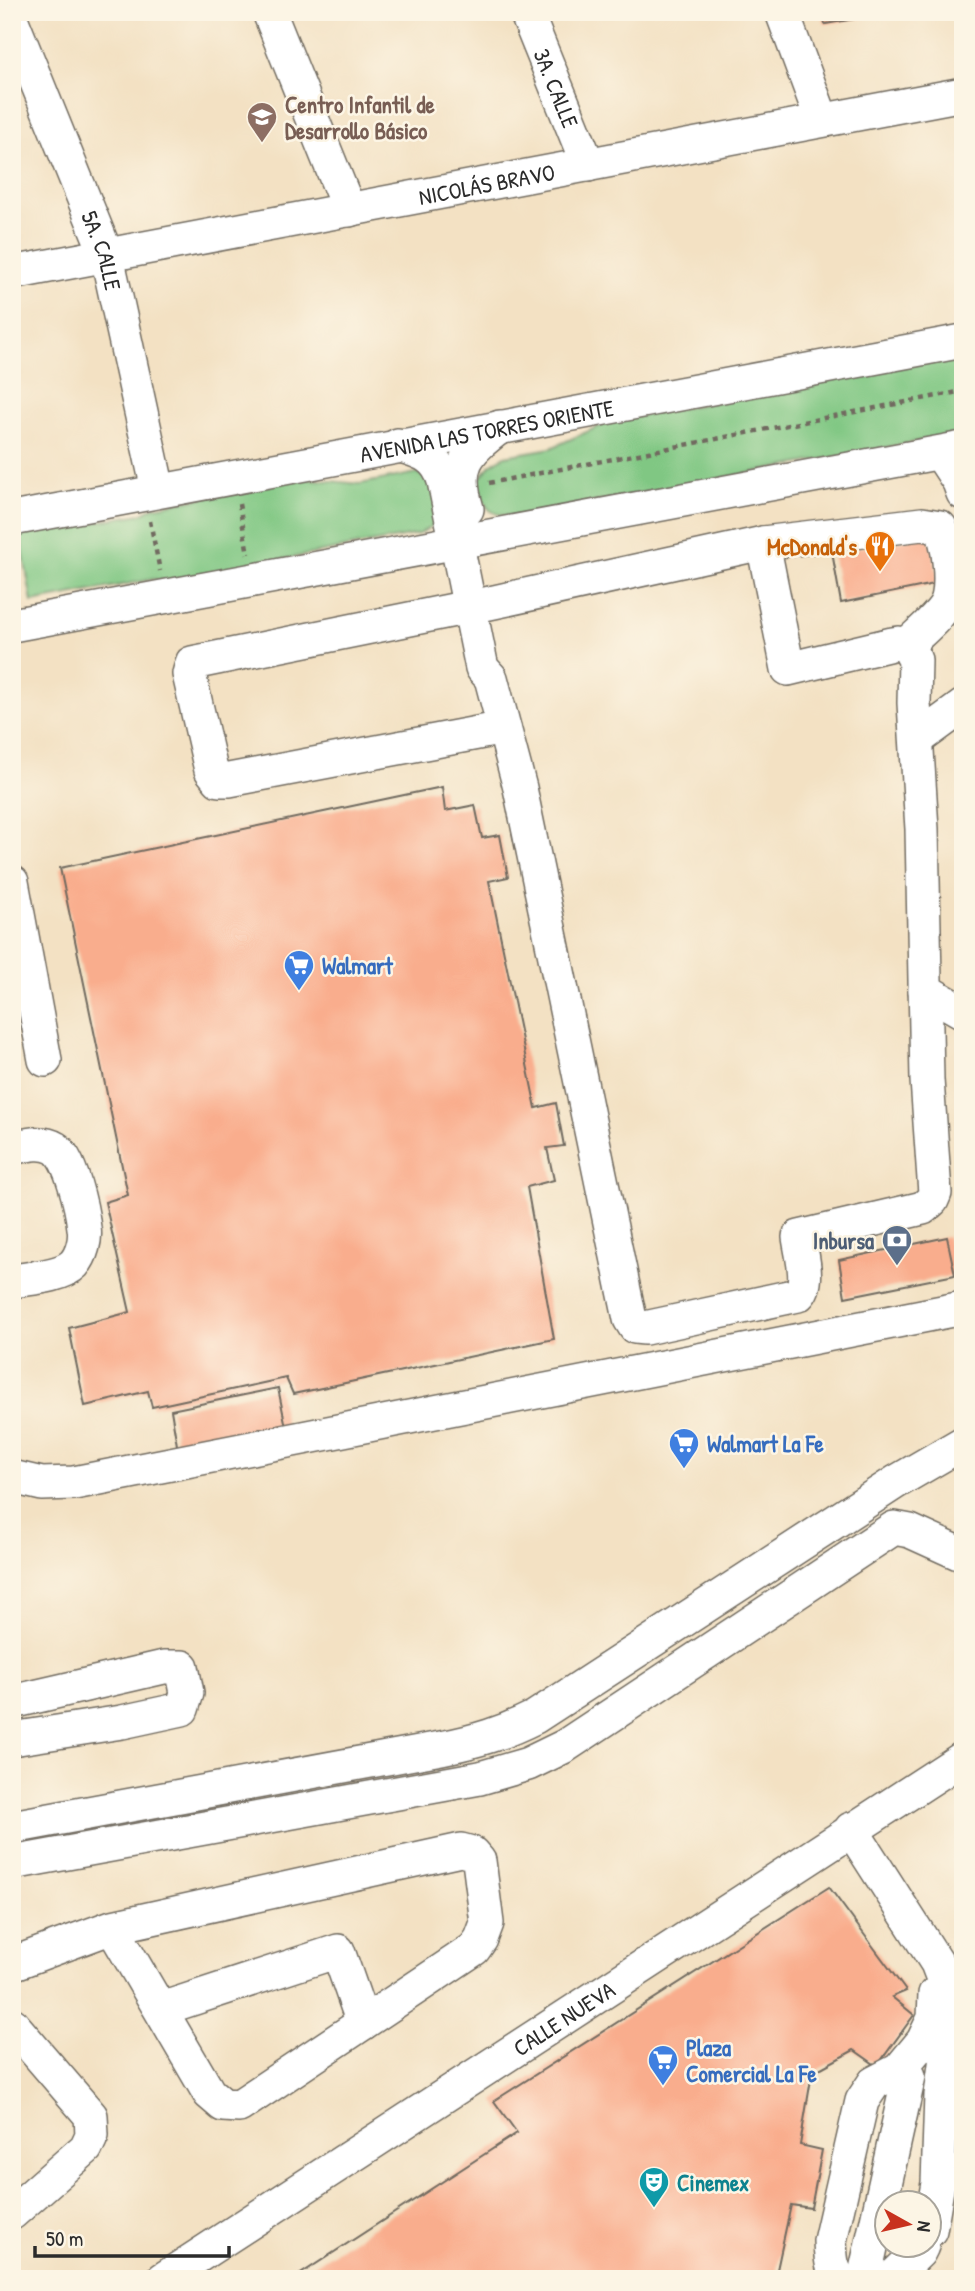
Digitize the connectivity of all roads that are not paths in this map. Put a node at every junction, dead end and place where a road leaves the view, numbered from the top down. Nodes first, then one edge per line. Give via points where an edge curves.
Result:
1 (269, 12) edge
2 (526, 12) edge
3 (782, 12) edge
4 (12, 21) edge
5 (963, 94) edge
6 (822, 120) junction
7 (588, 165) junction
8 (349, 210) junction
9 (107, 256) junction
10 (12, 274) edge
11 (963, 341) edge
12 (500, 427) junction
13 (398, 445) junction
14 (951, 450) edge
15 (151, 492) junction
16 (963, 493) edge
17 (12, 519) edge
18 (466, 540) junction
19 (763, 543) junction
20 (477, 606) junction
21 (12, 625) edge
22 (907, 645) junction
23 (963, 706) edge
24 (504, 727) junction
25 (918, 738) junction
26 (12, 882) edge
27 (925, 990) junction
28 (963, 1012) edge
29 (45, 1059) dead end
30 (12, 1148) edge
31 (12, 1281) edge
32 (963, 1308) edge
33 (963, 1443) edge
34 (12, 1477) edge
35 (878, 1495) junction
36 (894, 1528) junction
37 (963, 1555) edge
38 (12, 1702) edge
39 (535, 1717) junction
40 (12, 1739) edge
41 (545, 1756) junction
42 (963, 1758) edge
43 (12, 1827) edge
44 (851, 1829) junction
45 (12, 1863) edge
46 (111, 1927) junction
47 (12, 1964) edge
48 (937, 1964) junction
49 (161, 2009) junction
50 (363, 2023) junction
51 (12, 2024) edge
52 (904, 2073) junction
53 (941, 2095) junction
54 (938, 2190) edge
55 (12, 2213) edge
56 (911, 2260) edge
57 (163, 2279) edge
58 (840, 2279) edge
59 (864, 2279) edge
60 (891, 2279) edge

1 - 8 street
2 - 7 street, 3A. CALLE
3 - 6 street
4 - 9 street, 5A. CALLE
5 - 6 street, NICOLÁS BRAVO
6 - 7 street, NICOLÁS BRAVO
7 - 8 street, NICOLÁS BRAVO
8 - 9 street, NICOLÁS BRAVO
9 - 10 street, NICOLÁS BRAVO
9 - 15 street, 5A. CALLE
11 - 12 street, AVENIDA LAS TORRES ORIENTE
12 - 13 street, AVENIDA LAS TORRES ORIENTE
12 - 18 street via 470,454 463,470
13 - 15 street, AVENIDA LAS TORRES ORIENTE
13 - 18 street via 425,453 442,470
14 - 16 street
14 - 18 street
15 - 17 street, AVENIDA LAS TORRES ORIENTE
18 - 20 street
18 - 21 street
19 - 20 street
19 - 22 street via 789,669 892,644
19 - 22 street via 922,524 940,527 946,536 946,604
20 - 24 street via 495,664 491,678
20 - 24 street via 198,660 189,674 211,770 223,781
22 - 25 street via 915,660
23 - 25 street
24 - 27 street via 635,1327 798,1296 804,1288 799,1237 923,1208 932,1200 936,1185
25 - 27 street
26 - 29 street
27 - 28 street
30 - 31 street via 45,1144 62,1155 85,1228 74,1264 62,1271
32 - 34 street via 74,1483 42,1484
33 - 35 street
35 - 36 street
35 - 39 street
36 - 37 street
36 - 41 street
38 - 40 street via 164,1667 182,1667 187,1693 182,1709
39 - 41 street
39 - 43 street via 508,1731 466,1743
41 - 45 street via 480,1778
42 - 44 street, CALLE NUEVA
44 - 48 street
44 - 57 street, CALLE NUEVA
46 - 47 street
46 - 49 street
46 - 50 street via 461,1850 472,1853 479,1861 486,1923 481,1939 474,1949
48 - 52 street via 934,2018
48 - 53 street via 952,2012
49 - 50 street via 338,1951
49 - 50 street via 209,2093 223,2105 239,2106
51 - 55 street via 91,2116 92,2135 86,2148
52 - 53 street
52 - 58 street via 874,2083 862,2101 830,2241 831,2260
52 - 59 street
53 - 54 street
56 - 60 street

